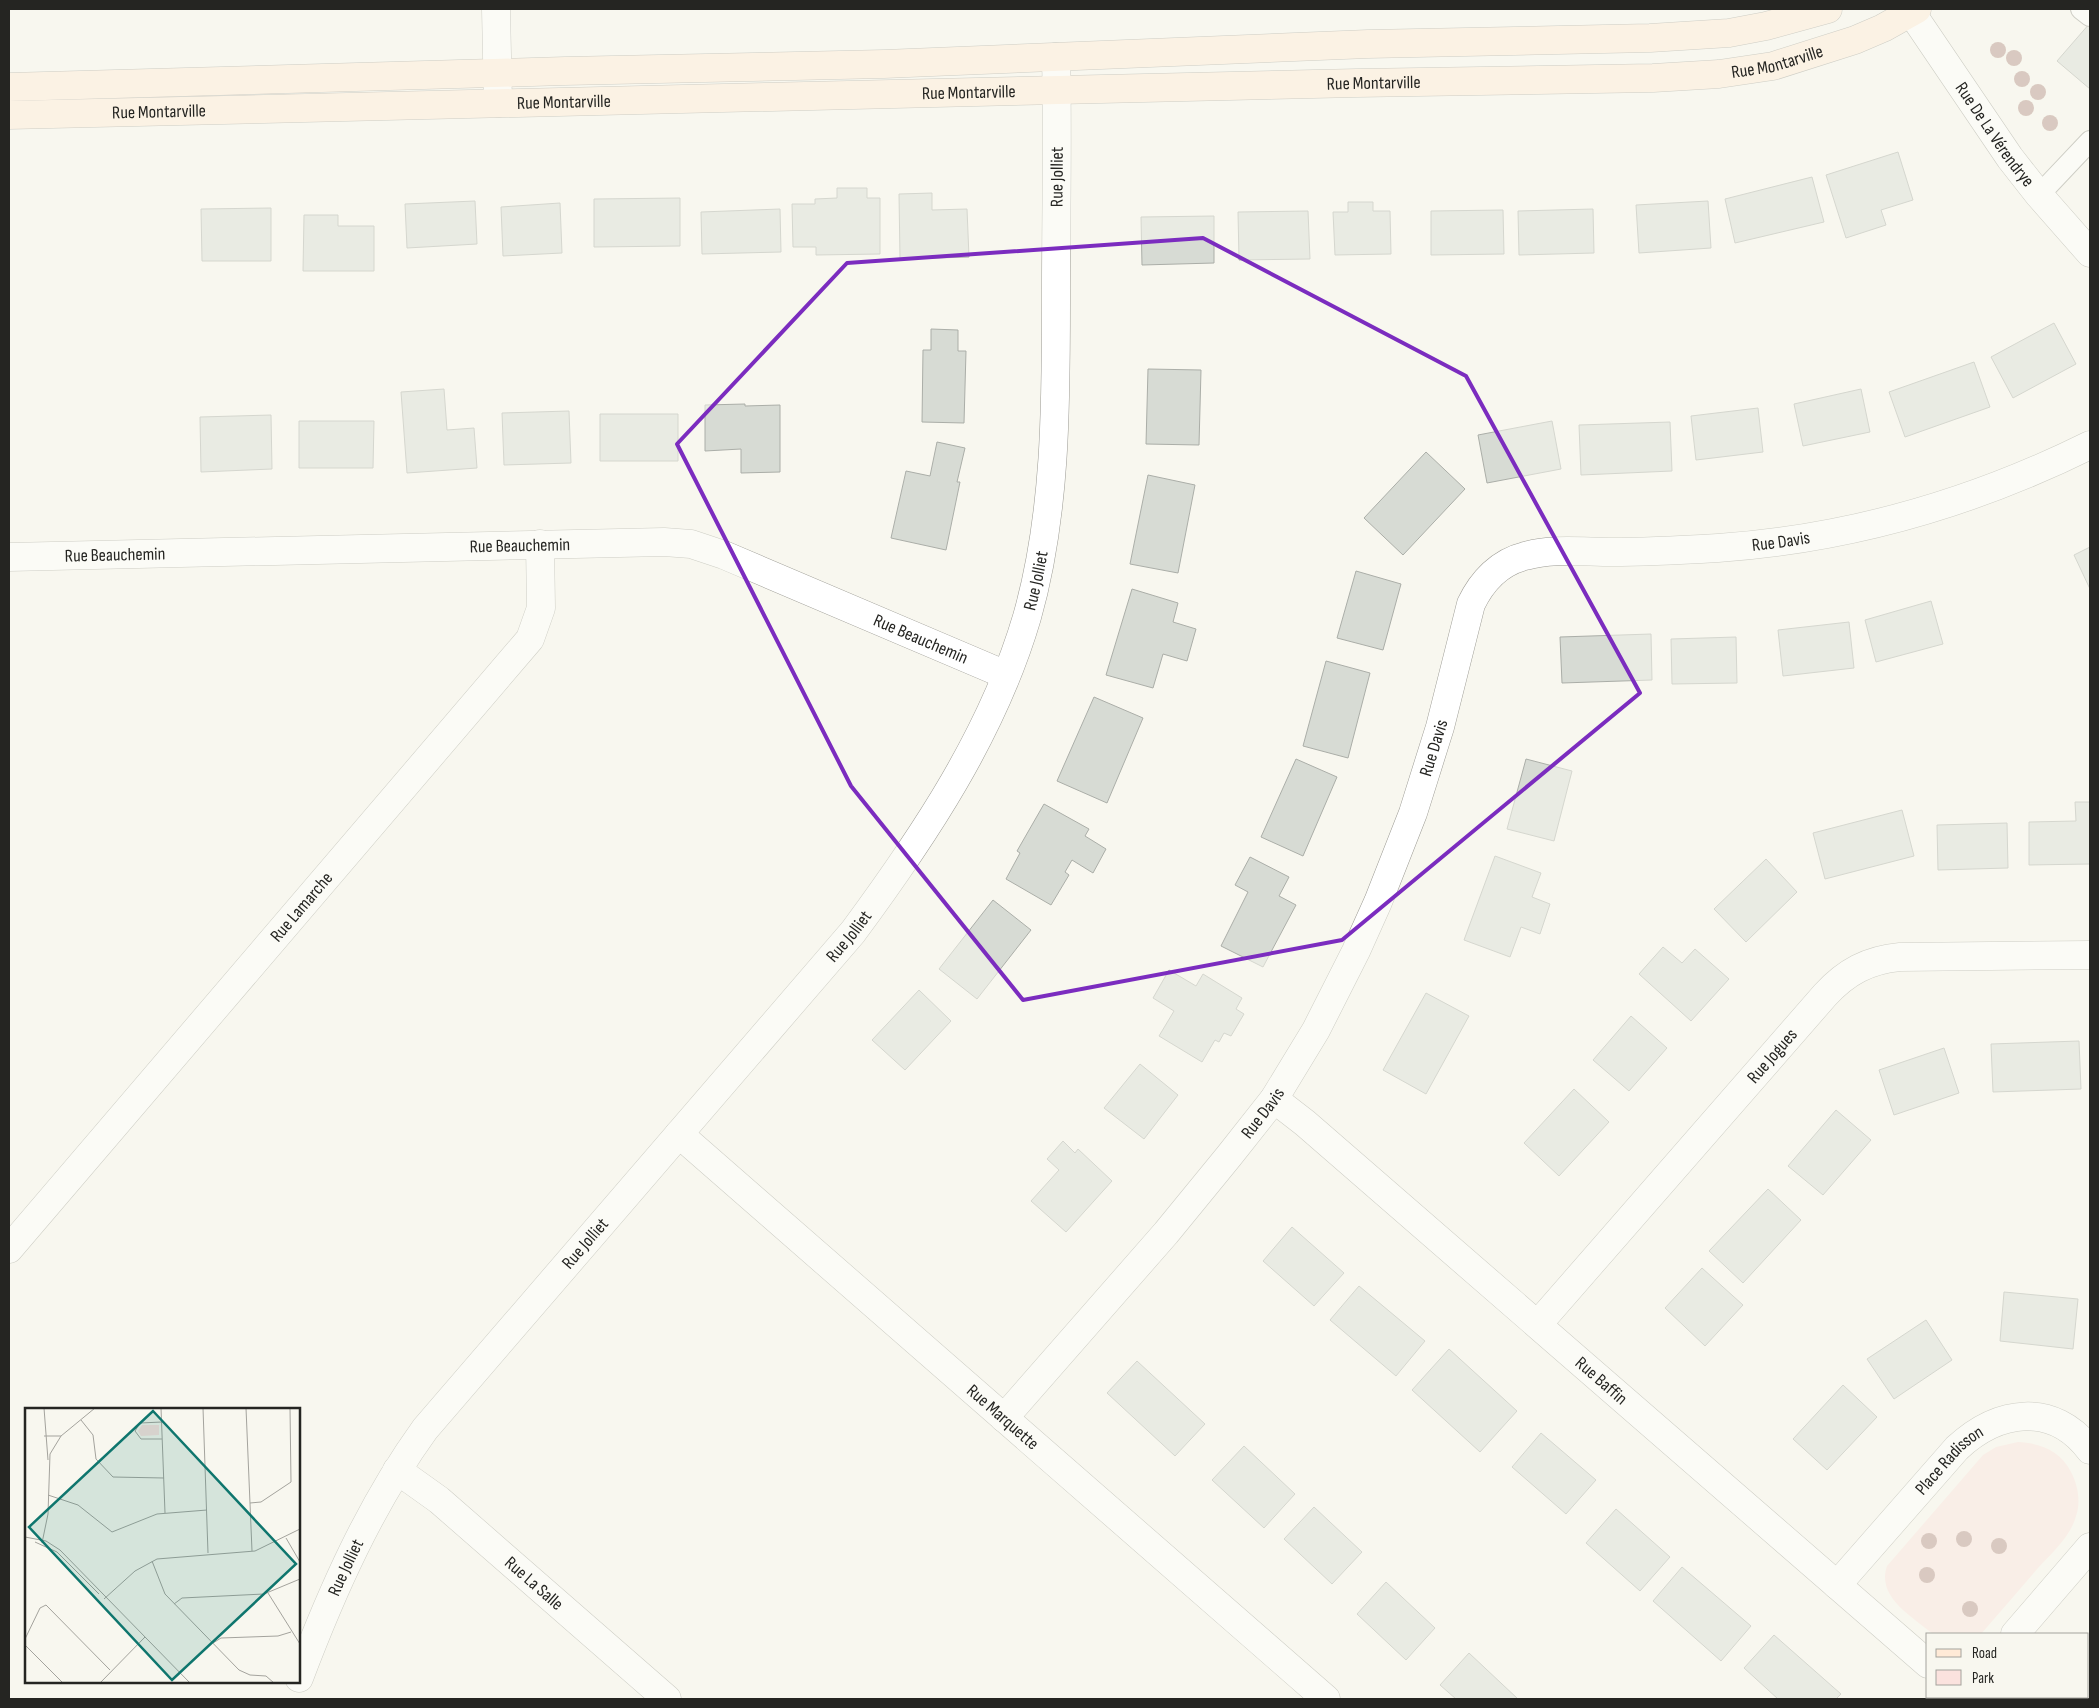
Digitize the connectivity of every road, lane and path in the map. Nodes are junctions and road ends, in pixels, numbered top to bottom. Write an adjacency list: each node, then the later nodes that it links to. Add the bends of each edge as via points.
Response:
1 (496, 9): 7 (street)
2 (1828, 9): 6 (street, Rue Montarville, via 1766,26 1659,38 1368,44)
3 (2081, 9): 5 (lane)
4 (1912, 10): 9 (street, Rue Montarville, via 1883,28 1830,50 1773,66 1719,74); 13 (street, Rue De La Vérendrye, via 1985,123)
5 (2090, 16)
6 (1056, 57): 7 (street, Rue Montarville); 9 (street, Rue Jolliet)
7 (498, 73): 8 (street, Rue Montarville); 10 (street)
8 (9, 87)
9 (1057, 91): 10 (street, Rue Montarville); 18 (street, Rue Jolliet, via 1056,374 1051,472 1034,588)
10 (498, 103): 11 (street, Rue Montarville)
11 (9, 115)
12 (2090, 141): 13 (lane)
13 (2039, 195): 14 (street, Rue De La Vérendrye)
14 (2090, 253)
15 (2090, 445): 20 (street, Rue Davis, via 2049,465 1964,498 1850,530 1731,547 1535,553 1512,560 1492,574 1471,604 1427,770 1378,902 1316,1030)
16 (540, 544): 17 (street, Rue Beauchemin); 18 (street, Rue Beauchemin, via 691,544); 22 (street, Rue Lamarche, via 541,608 535,629 524,646)
17 (9, 557)
18 (1006, 676): 21 (street, Rue Jolliet, via 966,760 885,889 817,976)
19 (2090, 955): 23 (street, Rue Jogues, via 1900,958 1873,962 1849,973 1825,995)
20 (1274, 1099): 23 (street, Rue Baffin); 24 (street, Rue Davis, via 1166,1232)
21 (679, 1134): 24 (street, Rue Marquette); 26 (street, Rue Jolliet, via 460,1387)
22 (9, 1249)
23 (1538, 1324): 28 (street, Rue Baffin)
24 (1004, 1418): 35 (street, Rue Marquette)
25 (2090, 1450): 28 (street, Place Radisson, via 2066,1428 2042,1418 2016,1416 1991,1423 1957,1448)
26 (397, 1470): 31 (street, Rue Jolliet, via 341,1576); 34 (street, Rue La Salle, via 439,1500)
27 (2090, 1547): 29 (street)
28 (1837, 1585): 30 (street, Rue Baffin)
29 (2016, 1633)
30 (1926, 1662)
31 (300, 1676)
32 (297, 1683): 33 (street)
33 (292, 1699)
34 (667, 1699)
35 (1326, 1699)

